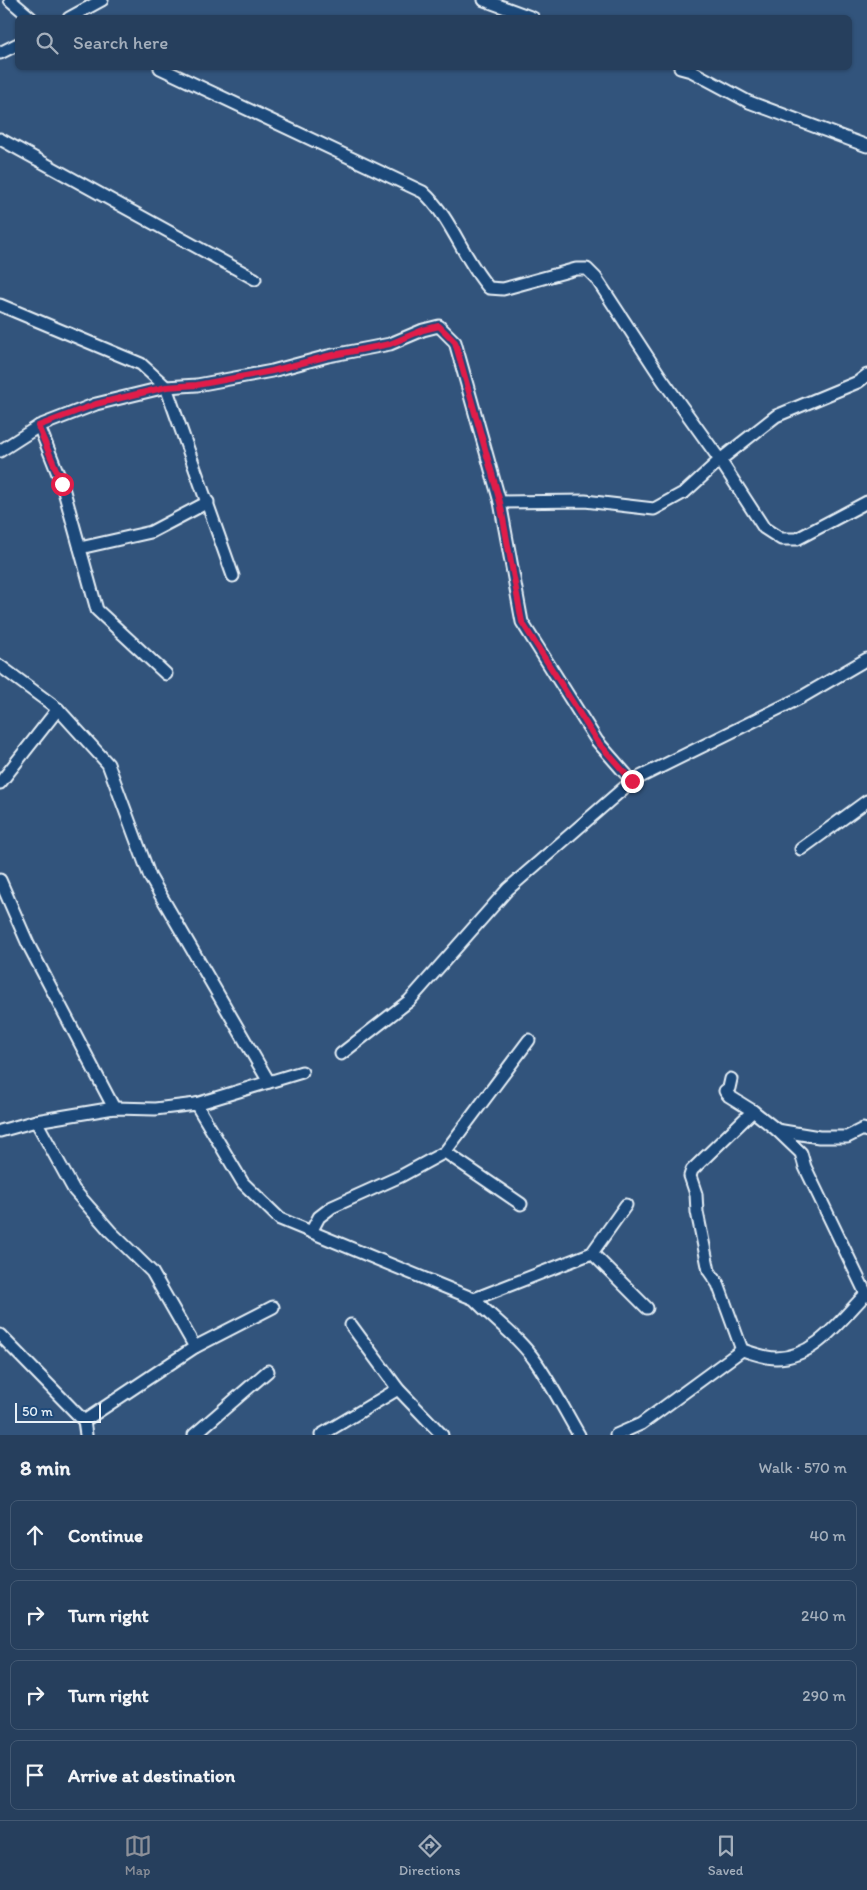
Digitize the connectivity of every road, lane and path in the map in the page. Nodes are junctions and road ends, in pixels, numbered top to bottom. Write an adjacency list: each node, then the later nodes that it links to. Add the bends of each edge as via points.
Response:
1 (102, 0): 5 (street)
2 (484, 0): 6 (street)
3 (13, 1): 4 (street)
4 (29, 15)
5 (73, 15)
6 (525, 15)
7 (15, 46): 8 (street)
8 (0, 53)
9 (164, 70): 19 (street, via 423,192 437,205 475,272 489,288 503,290 576,269 587,269)
10 (687, 70): 12 (street, via 748,102)
11 (0, 139): 13 (street)
12 (867, 146)
13 (254, 279)
14 (0, 305): 16 (street, via 141,364)
15 (867, 375): 19 (street, via 858,382 776,416)
16 (166, 387): 17 (street, via 96,404); 20 (street); 21 (street, via 197,385 272,371 390,344 439,326 455,342)
17 (38, 426): 18 (street); 23 (street, via 62,484)
18 (0, 451)
19 (720, 460): 21 (street, via 685,492 654,509 585,501); 22 (street, via 764,528 781,539 797,539)
20 (208, 502): 23 (street, via 151,532); 24 (street)
21 (500, 502): 29 (street, via 522,622 597,741)
22 (867, 502)
23 (80, 548): 27 (street, via 97,610)
24 (234, 576)
25 (867, 659): 29 (street, via 800,698)
26 (0, 666): 28 (street)
27 (166, 674)
28 (58, 709): 30 (street); 38 (street, via 108,764 150,876)
29 (632, 781): 35 (street, via 508,889 409,1001)
30 (0, 784)
31 (867, 801): 32 (street)
32 (801, 849)
33 (0, 880): 40 (street, via 28,944)
34 (529, 1040): 46 (street)
35 (341, 1054)
36 (302, 1072): 38 (street)
37 (731, 1080): 41 (street, via 725,1091)
38 (269, 1082): 39 (street)
39 (196, 1104): 40 (street, via 155,1110); 49 (street, via 243,1183 280,1218)
40 (114, 1108): 42 (street)
41 (753, 1111): 43 (street); 58 (street, via 692,1170 690,1176 709,1271 718,1284)
42 (36, 1121): 45 (street); 57 (street, via 74,1190 152,1272)
43 (777, 1130): 44 (street, via 819,1137 847,1137 863,1129); 51 (street, via 801,1152)
44 (867, 1131)
45 (0, 1132)
46 (445, 1152): 47 (street); 49 (street, via 332,1207 319,1217)
47 (521, 1204)
48 (626, 1205): 50 (street)
49 (311, 1232): 52 (street)
50 (592, 1253): 52 (street); 54 (street)
51 (866, 1295): 58 (street, via 805,1352 774,1358)
52 (474, 1299): 66 (street, via 536,1361)
53 (274, 1307): 57 (street)
54 (647, 1308)
55 (351, 1325): 60 (street)
56 (0, 1335): 61 (street)
57 (195, 1347): 61 (street)
58 (742, 1350): 67 (street, via 641,1424)
59 (268, 1371): 63 (street)
60 (398, 1389): 64 (street); 65 (street)
61 (84, 1421): 62 (street)
62 (86, 1435)
63 (194, 1435)
64 (320, 1435)
65 (442, 1435)
66 (579, 1435)
67 (616, 1435)

